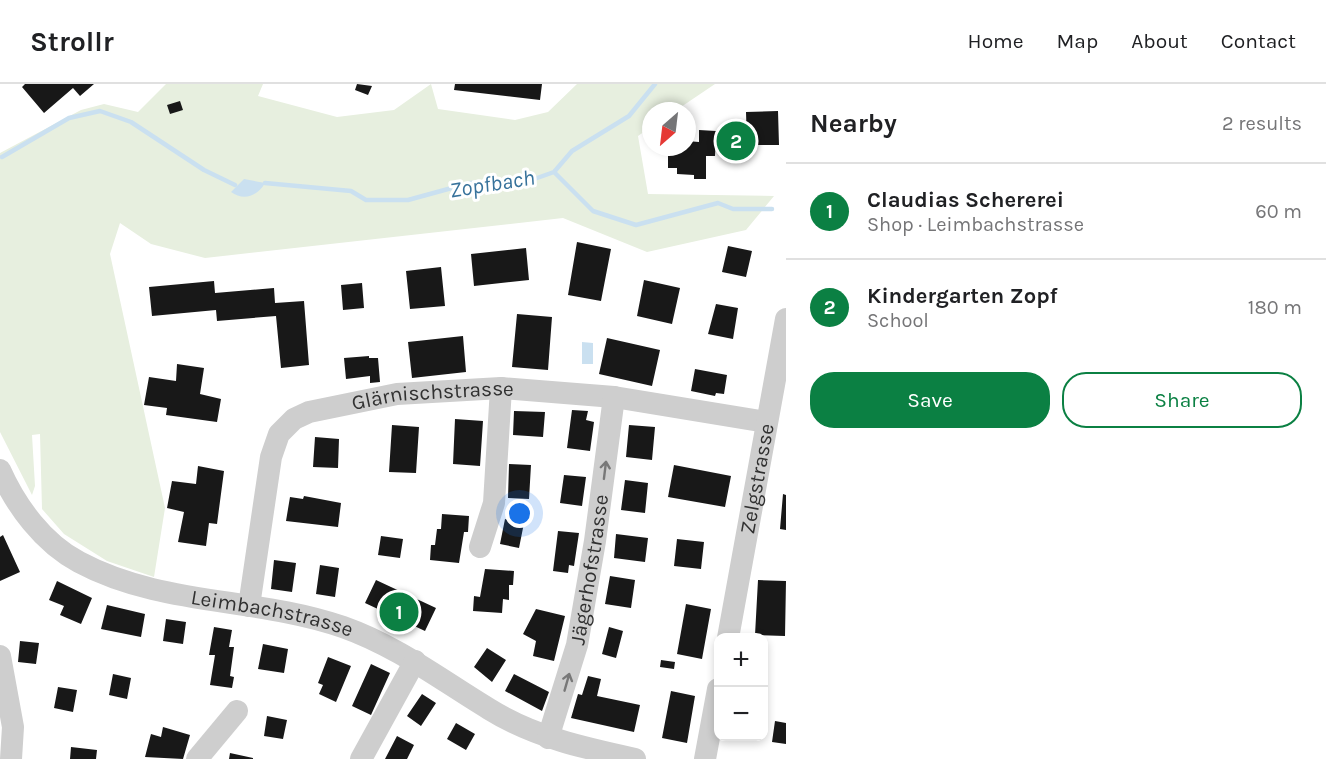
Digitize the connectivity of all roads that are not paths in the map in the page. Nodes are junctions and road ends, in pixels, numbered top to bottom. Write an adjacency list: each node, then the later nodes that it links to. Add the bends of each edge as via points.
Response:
1 (786, 319): 4 (street, Zelgstrasse)
2 (501, 388): 3 (street, Glärnischstrasse); 6 (street, via 494,503); 7 (street, Glärnischstrasse, via 397,394 309,412 294,419 279,434 271,457)
3 (614, 397): 4 (street, Glärnischstrasse); 13 (street, Jägerhofstrasse, one-way to 3, via 577,645)
4 (766, 422): 8 (street, Zelgstrasse)
5 (0, 470): 7 (street, Leimbachstrasse, via 24,512 64,554 76,561 116,579 167,594)
6 (480, 547)
7 (249, 606): 10 (street, Leimbachstrasse, via 343,627)
8 (729, 633)
9 (0, 656): 15 (street, via 13,727)
10 (415, 661): 13 (street, Leimbachstrasse, via 490,710); 17 (street)
11 (237, 711): 16 (street)
12 (714, 720): 14 (street)
13 (548, 738): 18 (street, Leimbachstrasse)
14 (709, 758)
15 (11, 759)
16 (196, 759)
17 (361, 759)
18 (635, 759)

